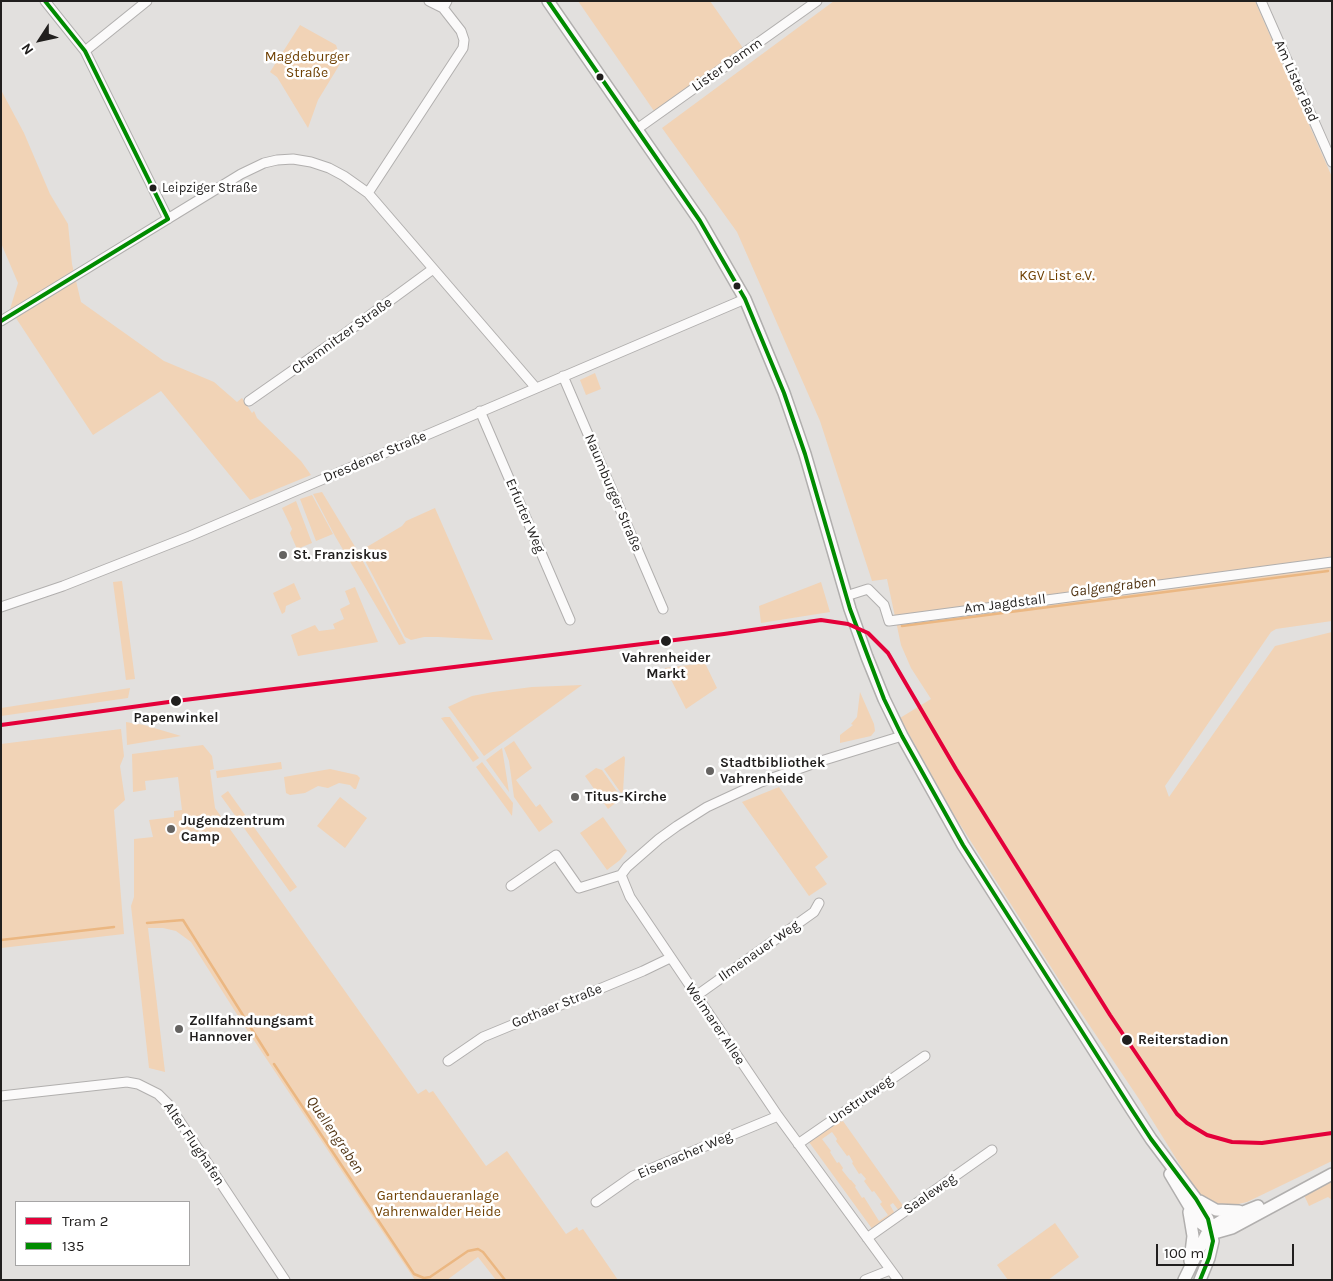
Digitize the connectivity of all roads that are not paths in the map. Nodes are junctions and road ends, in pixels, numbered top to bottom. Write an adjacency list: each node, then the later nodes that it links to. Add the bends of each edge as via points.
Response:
1 (45, 1): 8 (street)
2 (148, 1): 8 (street)
3 (429, 1): 7 (street)
4 (548, 1): 9 (street)
5 (817, 1): 9 (street, Lister Damm)
6 (1261, 1): 10 (street, Am Lister Bad)
7 (445, 5): 11 (street, via 461,31 463,48)
8 (85, 51): 12 (street)
9 (637, 129): 14 (street, via 700,221)
10 (1332, 162)
11 (368, 192): 12 (street, via 322,165 293,159 276,160 241,174); 13 (street)
12 (168, 218): 15 (street)
13 (433, 269): 17 (street); 18 (street, Chemnitzer Straße)
14 (745, 299): 16 (street, Dresdener Straße); 21 (street, via 805,454)
15 (1, 321)
16 (563, 376): 17 (street, Dresdener Straße); 23 (street, Naumburger Straße)
17 (536, 388): 19 (street, Dresdener Straße)
18 (249, 401)
19 (480, 412): 22 (street, Dresdener Straße, via 196,534); 24 (street, Erfurter Weg)
20 (1332, 562): 21 (street, Am Jagdstall, via 889,620 884,605 868,589)
21 (846, 596): 25 (street, via 870,665)
22 (1, 608)
23 (663, 609)
24 (570, 620)
25 (902, 736): 26 (street, via 761,782 715,803 659,839); 35 (street, via 963,845)
26 (621, 875): 27 (street, via 579,888 556,855); 29 (street, Weimarer Allee, via 630,898)
27 (511, 886)
28 (819, 903): 30 (street, Ilmenauer Weg, via 814,912)
29 (670, 958): 30 (street, Weimarer Allee); 32 (street, Gothaer Straße, via 483,1036)
30 (696, 996): 34 (street, Weimarer Allee)
31 (925, 1056): 36 (street, Unstrutweg)
32 (448, 1061)
33 (1, 1096): 50 (street, Alter Flughafen, via 127,1082 158,1094 182,1123)
34 (778, 1116): 36 (street, Weimarer Allee); 42 (street, Eisenacher Weg, via 633,1176)
35 (1151, 1139): 40 (street); 41 (street)
36 (798, 1144): 46 (street, Weimarer Allee)
37 (992, 1150): 46 (street, Saaleweg)
38 (1332, 1174): 39 (street)
39 (1292, 1195): 43 (street); 44 (street)
40 (1184, 1199): 45 (street, via 1198,1221); 49 (street, via 1193,1236)
41 (1196, 1199): 43 (street, via 1216,1210); 45 (street, via 1208,1219)
42 (596, 1202)
43 (1248, 1211): 45 (street, via 1222,1220)
44 (1232, 1228): 45 (street, via 1218,1232); 47 (street)
45 (1210, 1230): 47 (street); 49 (street)
46 (868, 1238): 48 (street, Weimarer Allee)
47 (1209, 1258): 53 (street)
48 (890, 1270): 51 (street); 52 (street, Weimarer Allee)
49 (1186, 1276)
50 (285, 1280)
51 (865, 1280)
52 (898, 1280)
53 (1200, 1280)

